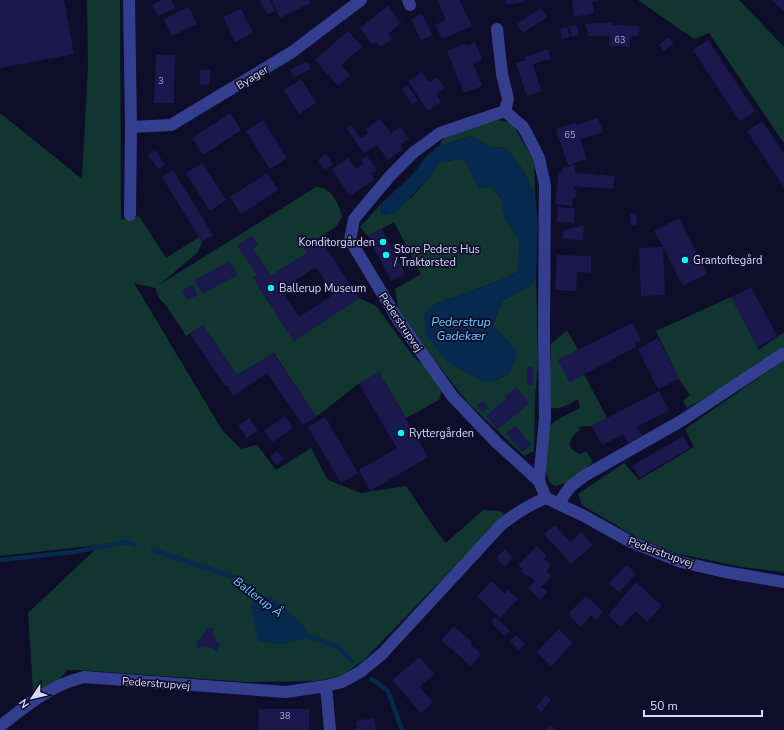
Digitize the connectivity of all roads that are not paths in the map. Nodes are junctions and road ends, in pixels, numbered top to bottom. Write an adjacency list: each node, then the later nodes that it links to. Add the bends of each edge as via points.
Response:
1 (129, 0): 5 (street)
2 (361, 0): 5 (street, Byager, via 292,52 171,125)
3 (497, 29): 4 (street, via 502,74 508,99)
4 (505, 110): 8 (street, Pederstrupvej, via 527,134 539,158 545,185 545,418); 8 (street, Pederstrupvej, via 440,133 414,152 354,219 350,240 397,318 453,397 497,443)
5 (132, 127): 6 (street)
6 (130, 215)
7 (784, 353): 10 (street, via 681,421 584,476 570,487)
8 (539, 481): 9 (street, Pederstrupvej)
9 (546, 498): 10 (street, Pederstrupvej); 12 (street, Pederstrupvej, via 530,504 502,525 376,659 342,682)
10 (558, 504): 11 (street, Pederstrupvej, via 631,542 682,562)
11 (784, 582)
12 (326, 686): 13 (street, Pederstrupvej, via 286,692 84,678 51,690); 14 (street)
13 (0, 726)
14 (330, 730)

